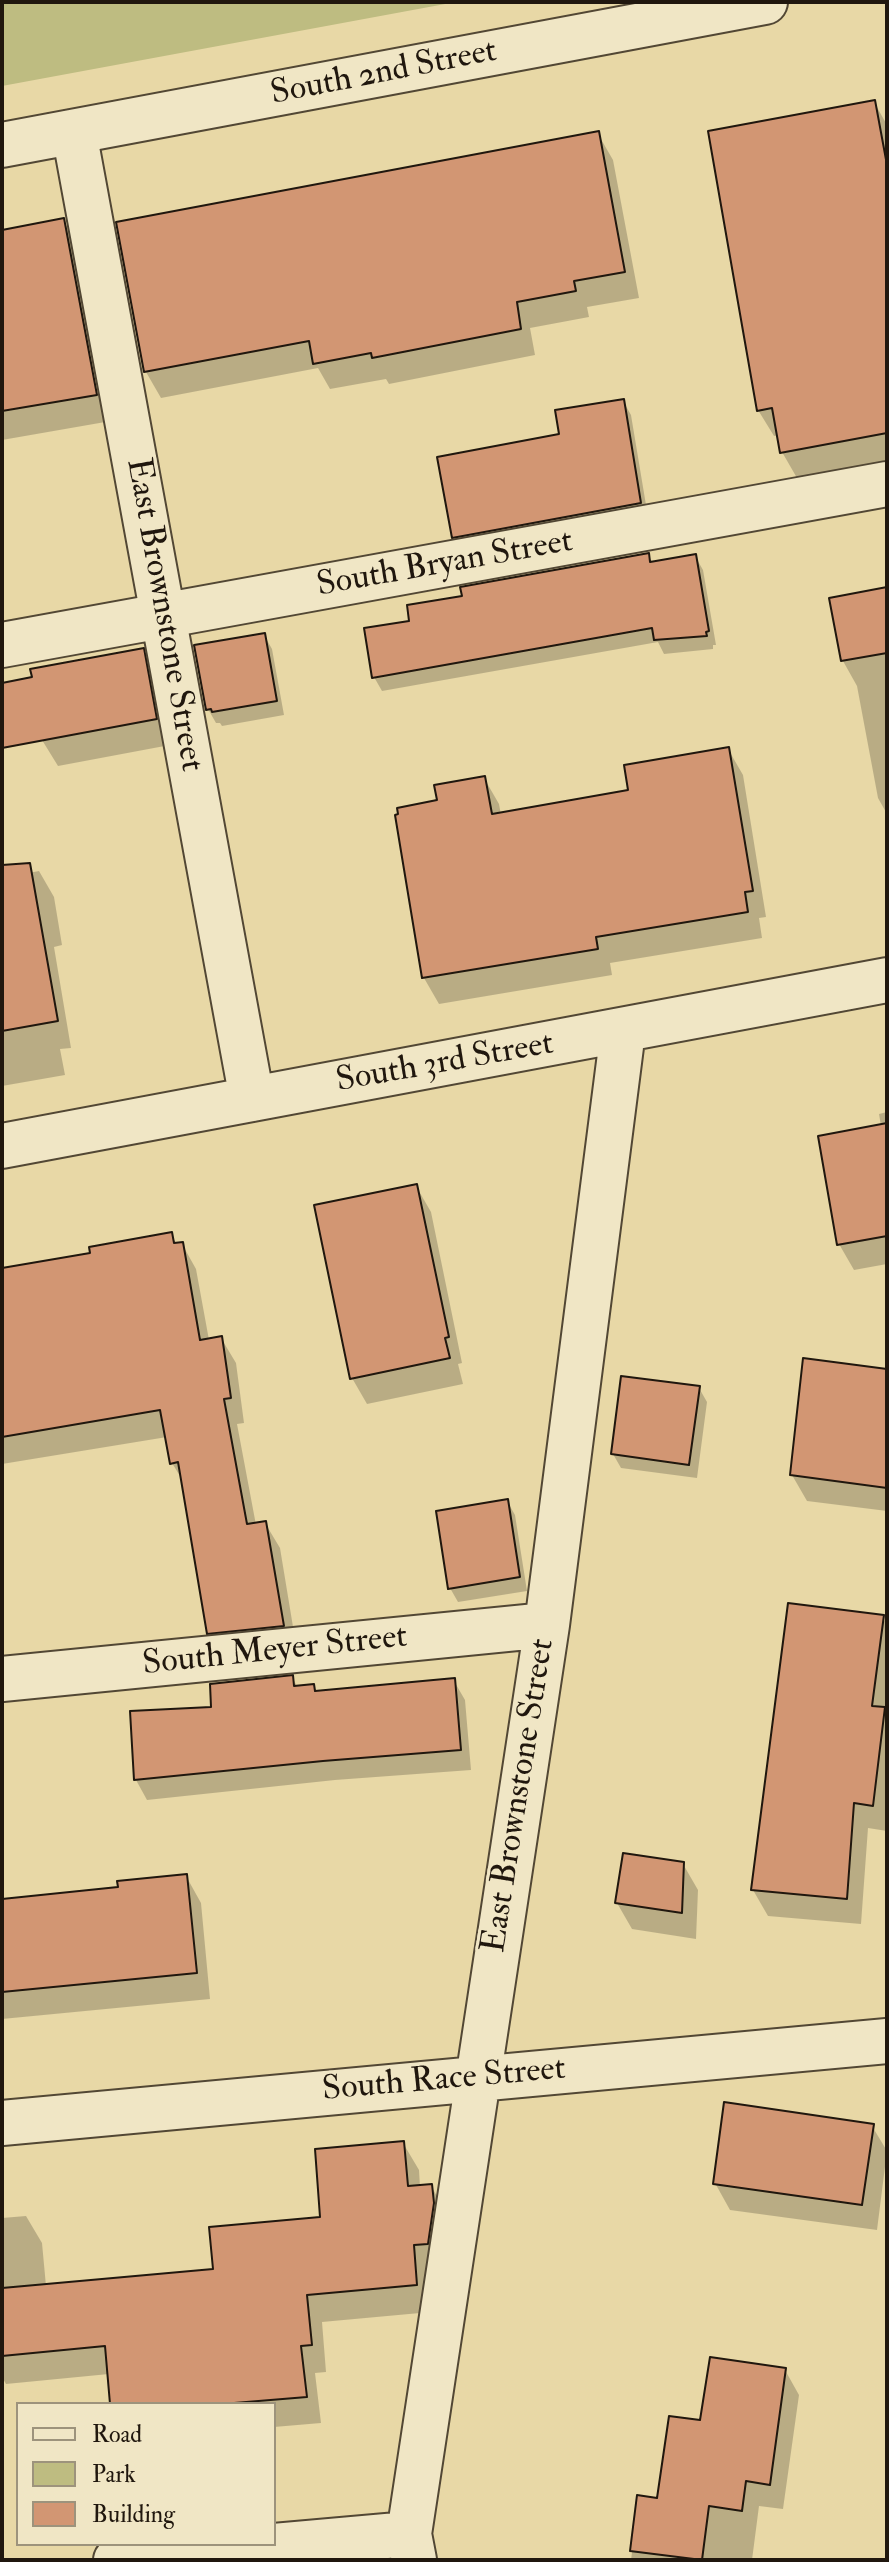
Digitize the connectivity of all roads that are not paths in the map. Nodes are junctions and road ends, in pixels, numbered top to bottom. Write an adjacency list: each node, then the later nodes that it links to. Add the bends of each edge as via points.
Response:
1 (765, 2): 2 (street, South 2nd Street)
2 (680, 10): 3 (street, South 2nd Street)
3 (74, 132): 4 (street, South 2nd Street); 6 (street, East Brownstone Street)
4 (2, 145)
5 (887, 484): 6 (street, South Bryan Street)
6 (163, 617): 7 (street, South Bryan Street); 10 (street, East Brownstone Street)
7 (2, 645)
8 (887, 980): 9 (street, South 3rd Street)
9 (623, 1031): 10 (street, South 3rd Street); 12 (street, East Brownstone Street)
10 (252, 1099): 11 (street, South 3rd Street)
11 (2, 1146)
12 (547, 1625): 13 (street, South Meyer Street); 15 (street, East Brownstone Street)
13 (2, 1679)
14 (887, 2041): 15 (street, South Race Street)
15 (476, 2078): 16 (street, South Race Street); 17 (street, East Brownstone Street)
16 (2, 2123)
17 (412, 2547): 18 (street)
18 (116, 2560)

